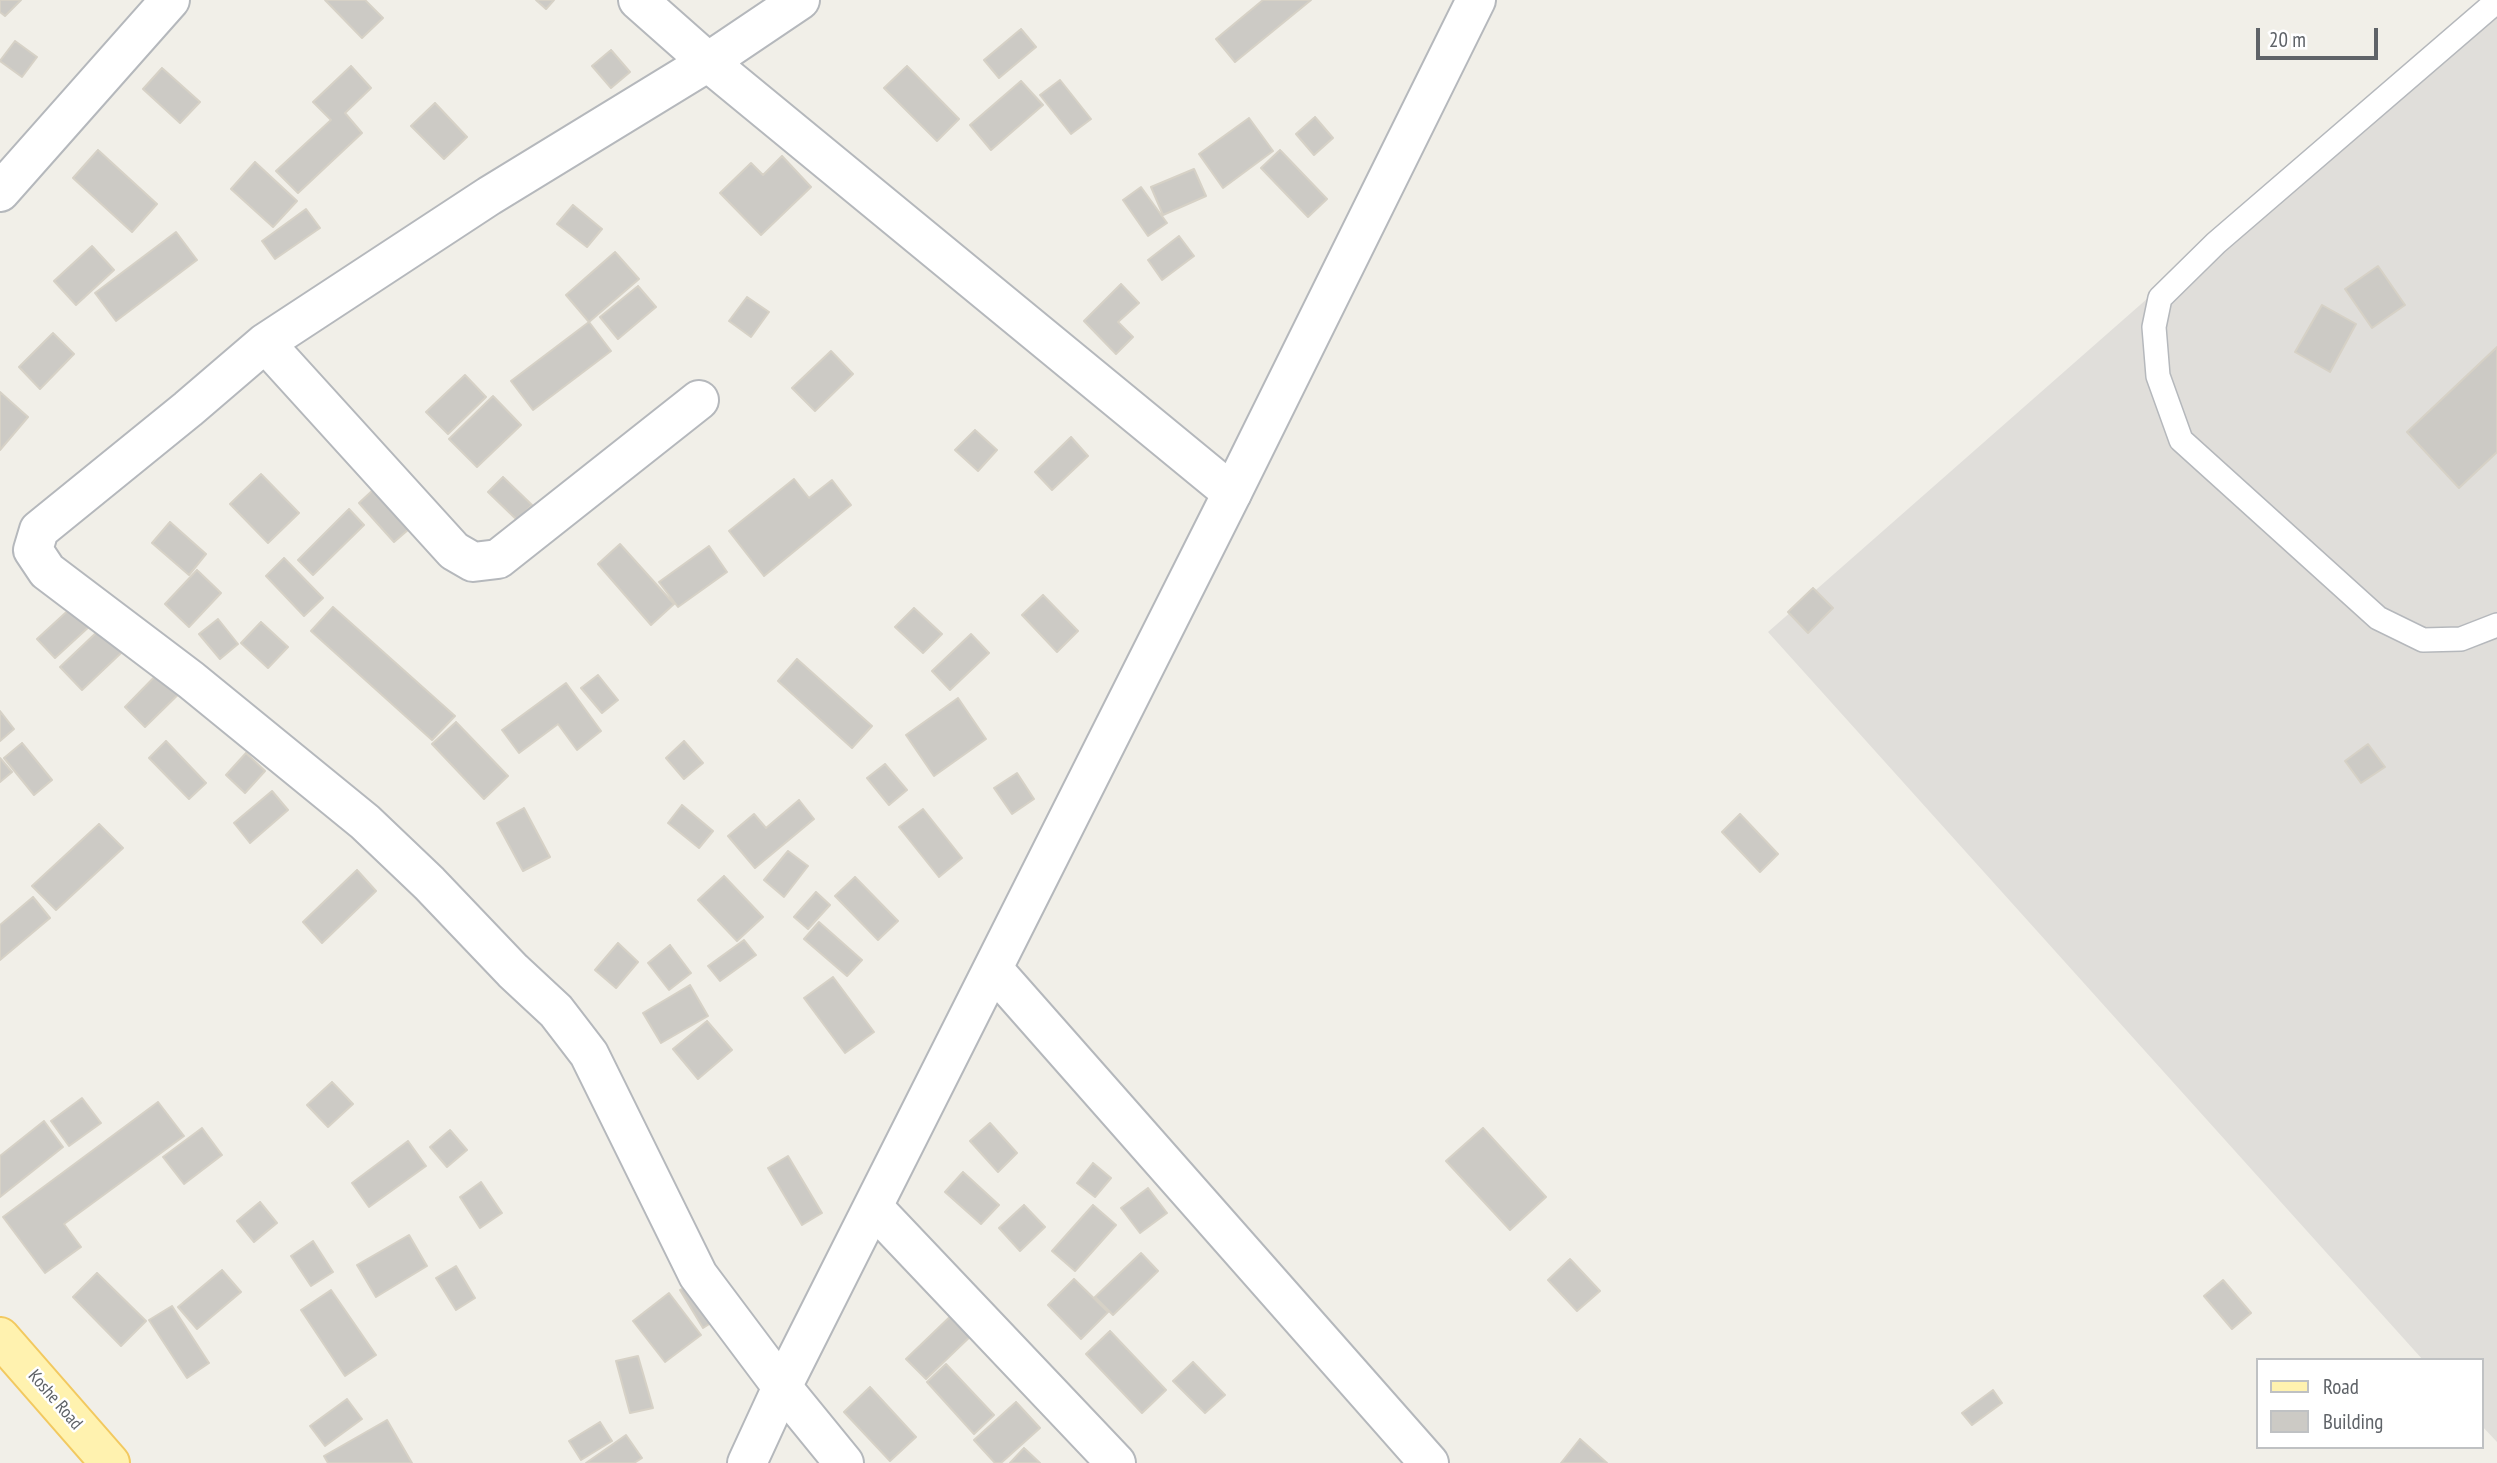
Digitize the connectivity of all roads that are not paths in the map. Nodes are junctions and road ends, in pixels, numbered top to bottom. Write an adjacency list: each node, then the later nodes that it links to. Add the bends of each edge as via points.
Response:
1 (170, 0): 7 (street)
2 (638, 0): 6 (street)
3 (800, 0): 6 (street)
4 (1476, 0): 10 (street)
5 (2494, 10): 11 (lane, via 2216,243 2160,298 2154,327 2158,376 2181,440 2378,618 2423,640 2461,639)
6 (708, 62): 8 (street, via 489,196); 10 (street)
7 (0, 192)
8 (265, 343): 9 (street, via 454,551 473,562 498,559); 15 (street, via 38,530 33,550 47,571 191,680 365,822 556,1011 589,1054 698,1275)
9 (699, 400)
10 (1232, 493): 12 (street)
11 (2497, 625)
12 (993, 969): 13 (street); 20 (street)
13 (874, 1208): 15 (street); 19 (street)
14 (0, 1337): 16 (main road, Koshe Road)
15 (782, 1387): 17 (street); 18 (street)
16 (110, 1463)
17 (747, 1463)
18 (844, 1463)
19 (1116, 1463)
20 (1429, 1463)

